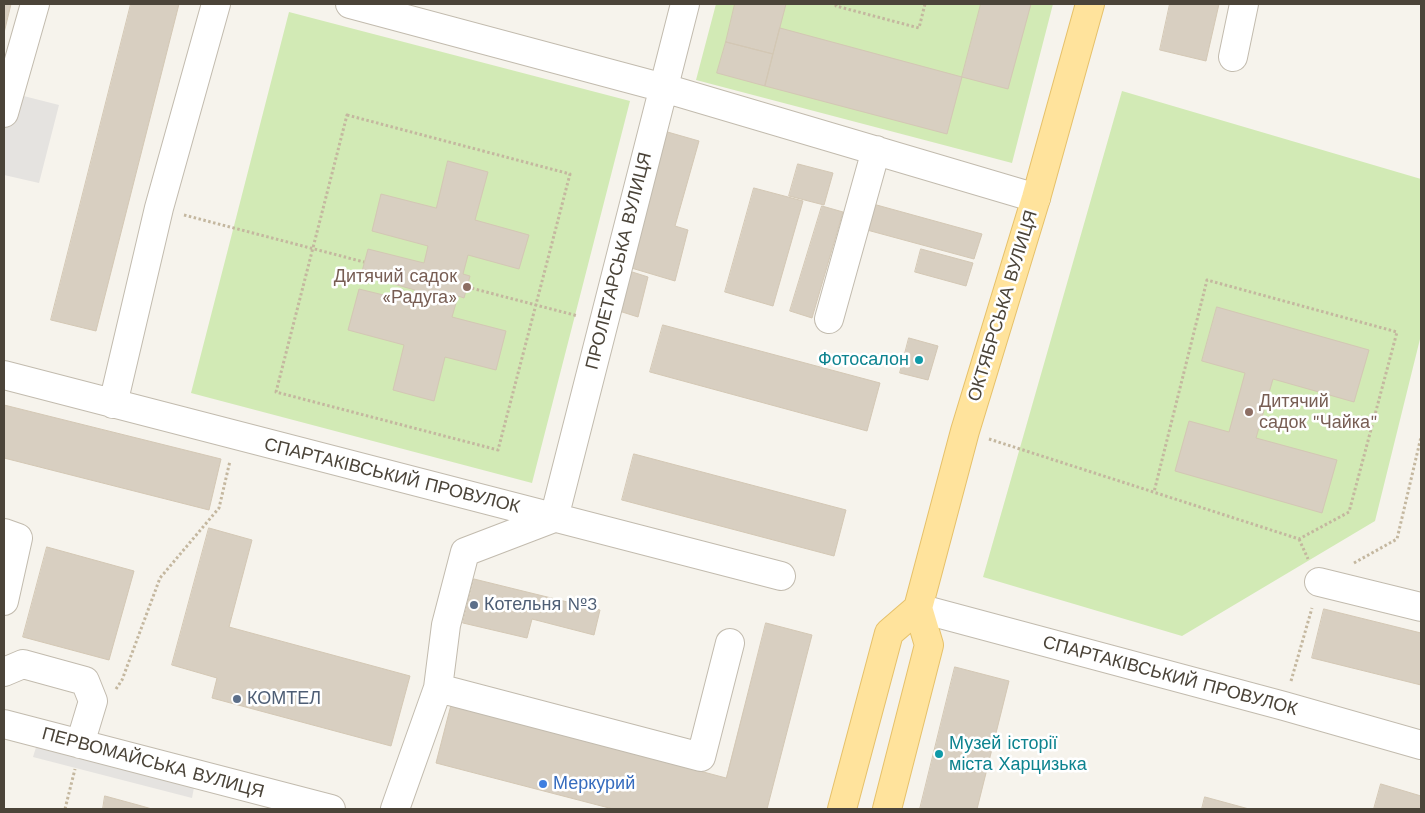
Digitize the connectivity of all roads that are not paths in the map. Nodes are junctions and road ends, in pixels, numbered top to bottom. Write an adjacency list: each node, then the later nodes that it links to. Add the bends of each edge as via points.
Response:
1 (35, 4): 9 (street)
2 (216, 4): 14 (street, via 159,208)
3 (350, 4): 8 (street)
4 (685, 4): 8 (street, ПРОЛЕТАРСЬКА ВУЛИЦЯ)
5 (1090, 4): 11 (main road, ОКТЯБРСЬКА ВУЛИЦЯ)
6 (1244, 4): 7 (street)
7 (1233, 57)
8 (664, 88): 10 (street); 15 (street, ПРОЛЕТАРСЬКА ВУЛИЦЯ)
9 (4, 113)
10 (876, 150): 11 (street); 12 (street)
11 (1036, 198): 20 (main road, ОКТЯБРСЬКА ВУЛИЦЯ, via 964,431)
12 (829, 319)
13 (4, 376): 14 (street, СПАРТАКІВСЬКИЙ ПРОВУЛОК)
14 (113, 404): 15 (street, СПАРТАКІВСЬКИЙ ПРОВУЛОК)
15 (554, 518): 17 (street, СПАРТАКІВСЬКИЙ ПРОВУЛОК); 24 (street, via 465,552 446,625)
16 (4, 533): 19 (street, via 18,538)
17 (781, 576)
18 (1319, 582): 21 (street)
19 (4, 602)
20 (918, 608): 27 (street, СПАРТАКІВСЬКИЙ ПРОВУЛОК); 30 (main road, via 888,633); 31 (main road, via 929,645)
21 (1421, 608)
22 (730, 643): 24 (street, via 701,757)
23 (4, 672): 26 (street, via 23,664 85,681 93,701)
24 (438, 688): 29 (street)
25 (4, 724): 26 (street, ПЕРВОМАЙСЬКА ВУЛИЦЯ)
26 (80, 744): 28 (street, ПЕРВОМАЙСЬКА ВУЛИЦЯ)
27 (1421, 745)
28 (330, 809)
29 (395, 809)
30 (842, 809)
31 (887, 809)

